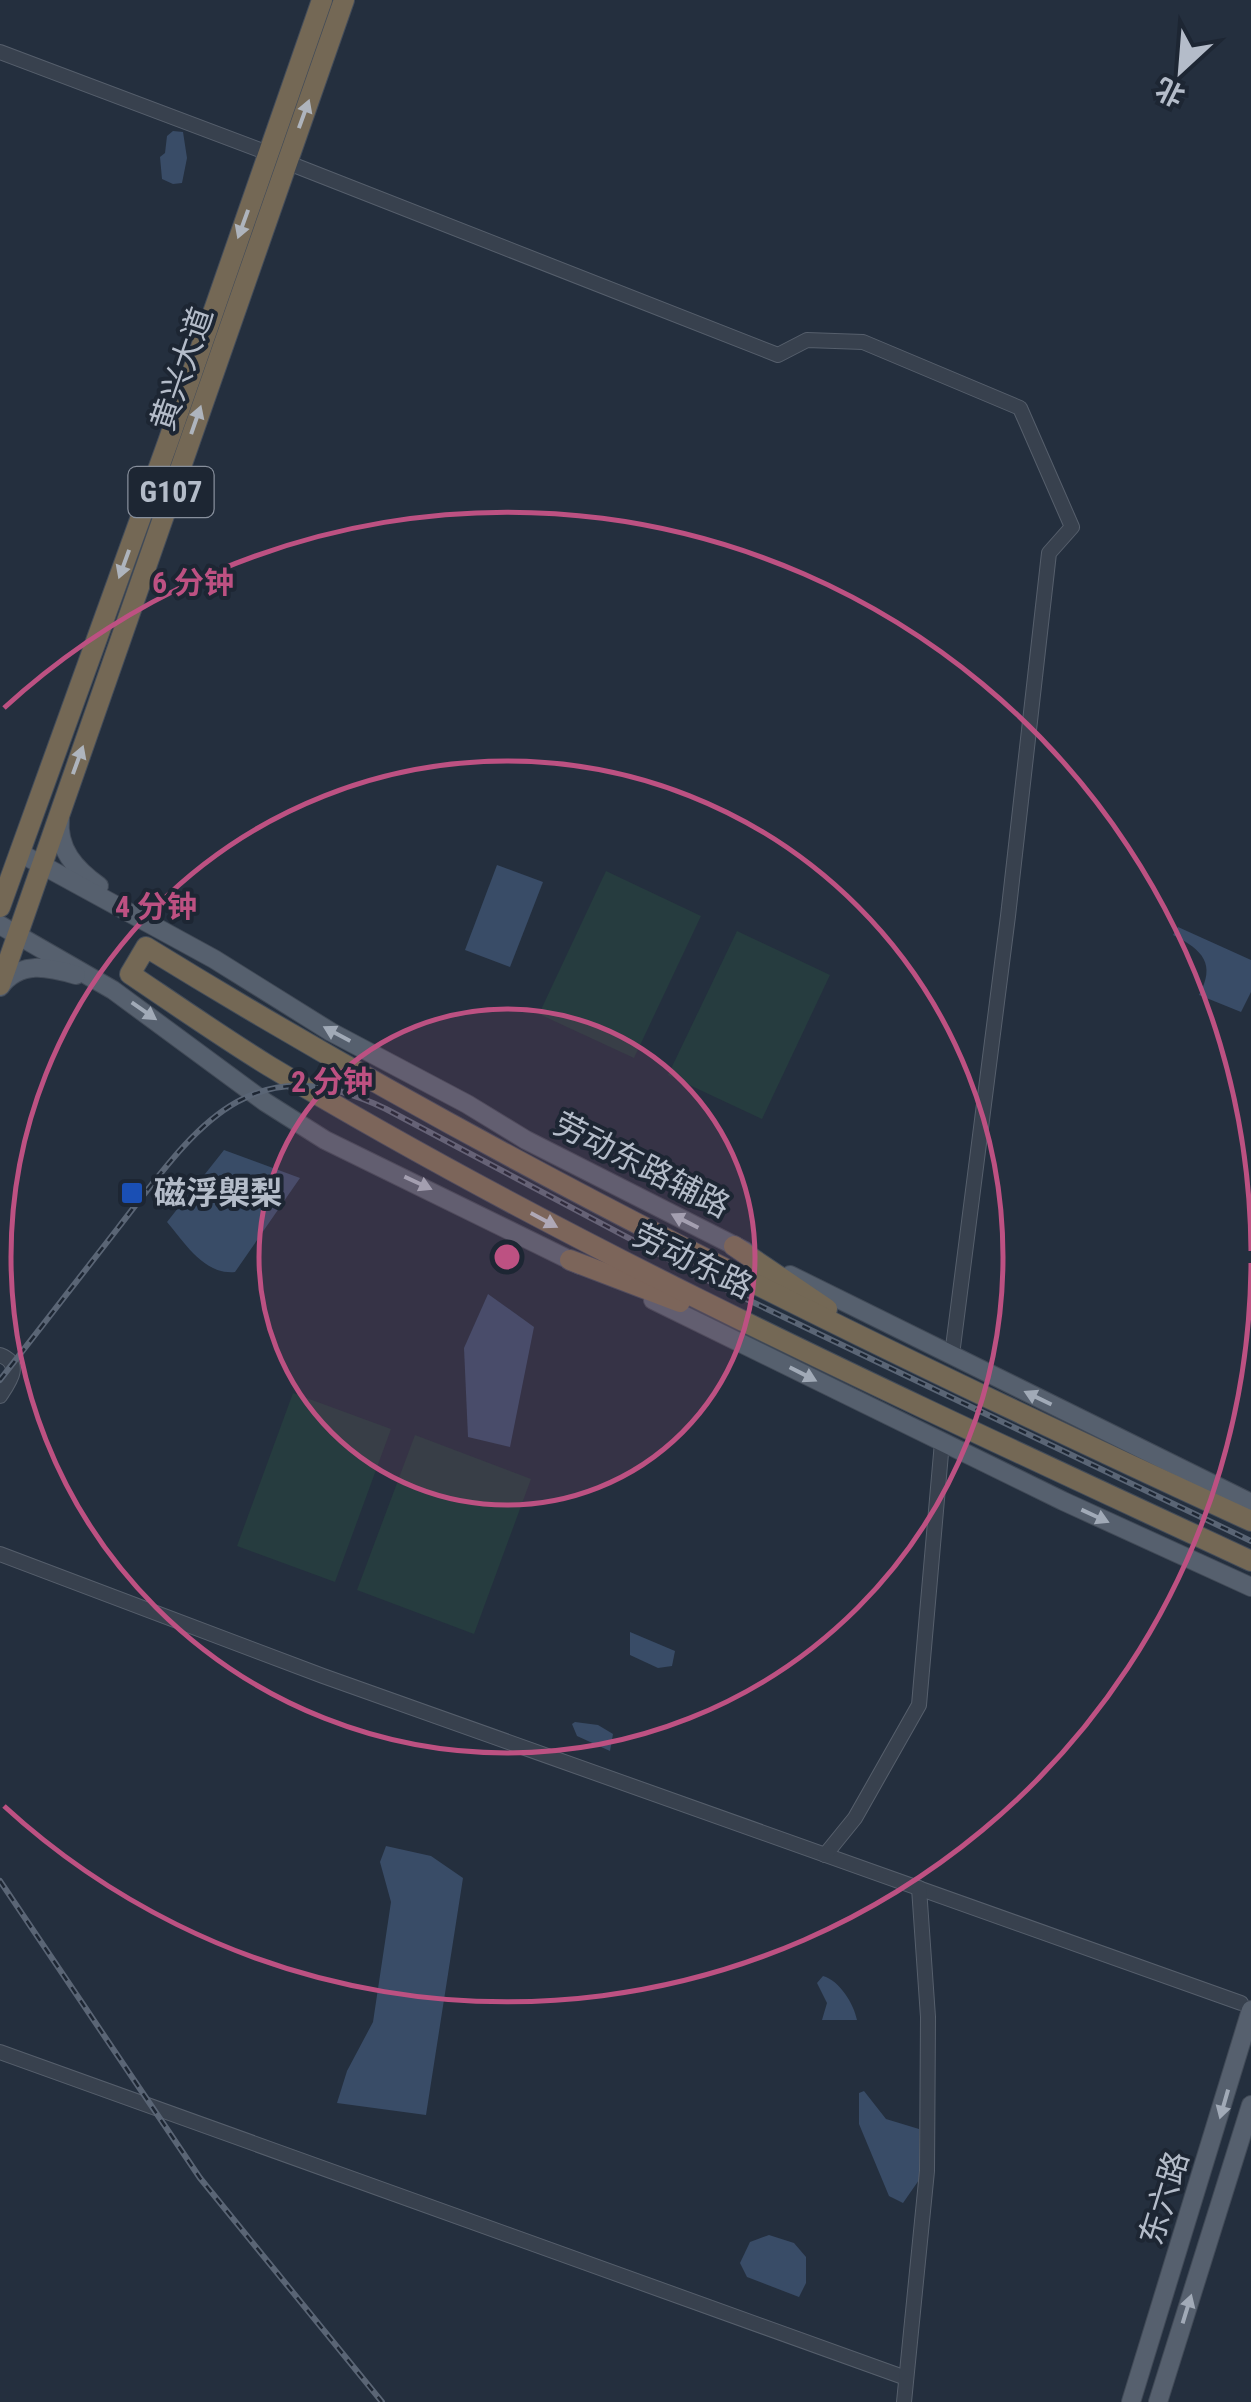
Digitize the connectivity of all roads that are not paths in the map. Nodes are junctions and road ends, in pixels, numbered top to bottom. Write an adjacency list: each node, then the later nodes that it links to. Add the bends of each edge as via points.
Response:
1 (322, 0): 4 (highway, 黄兴大道 / G107)
2 (344, 0): 4 (highway, 黄兴大道 / G107, one-way to 2)
3 (0, 52): 4 (street)
4 (277, 158): 5 (highway, 黄兴大道 / G107, one-way to 4); 6 (highway, 黄兴大道 / G107, one-way to 6); 16 (street, via 778,355 807,340 863,342 1020,408 1072,528 1049,553)
5 (60, 810): 7 (highway, 黄兴大道 / G107); 10 (main road, via 60,840 74,864)
6 (20, 853): 7 (main road, 劳动东路辅路); 8 (highway, 黄兴大道 / G107)
7 (41, 864): 9 (highway, 黄兴大道 / G107); 10 (main road, 劳动东路辅路)
8 (0, 907)
9 (9, 930): 11 (highway, 黄兴大道 / G107); 12 (main road)
10 (183, 941): 13 (main road, 劳动东路辅路, one-way to 10, via 526,1140)
11 (0, 986): 12 (main road, via 14,972 38,966)
12 (113, 990): 14 (main road, one-way to 14, via 325,1140)
13 (734, 1246): 16 (main road, 劳动东路辅路); 18 (highway, via 828,1310)
14 (570, 1260): 17 (highway); 20 (main road, one-way to 20)
15 (0, 1355): 19 (street, via 14,1368)
16 (952, 1355): 21 (main road, 劳动东路辅路, one-way to 16)
17 (864, 1378): 18 (highway, 劳动东路, one-way to 17, via 588,1199 146,947 130,974 268,1065 489,1190); 24 (highway, 劳动东路)
18 (972, 1392): 22 (highway, 劳动东路)
19 (0, 1396)
20 (942, 1442): 25 (main road, one-way to 25); 26 (street, via 919,1705)
21 (1251, 1503)
22 (1251, 1521)
23 (0, 1554): 26 (street)
24 (1251, 1561)
25 (1251, 1586)
26 (826, 1855): 27 (street)
27 (919, 1888): 28 (street); 31 (street, via 928,2017 926,2171)
28 (1246, 2007): 33 (main road, 东六路, one-way to 33)
29 (0, 2052): 31 (street)
30 (1251, 2105): 34 (main road, 东六路, one-way to 30)
31 (906, 2378): 32 (street)
32 (904, 2402)
33 (1132, 2402)
34 (1158, 2402)

